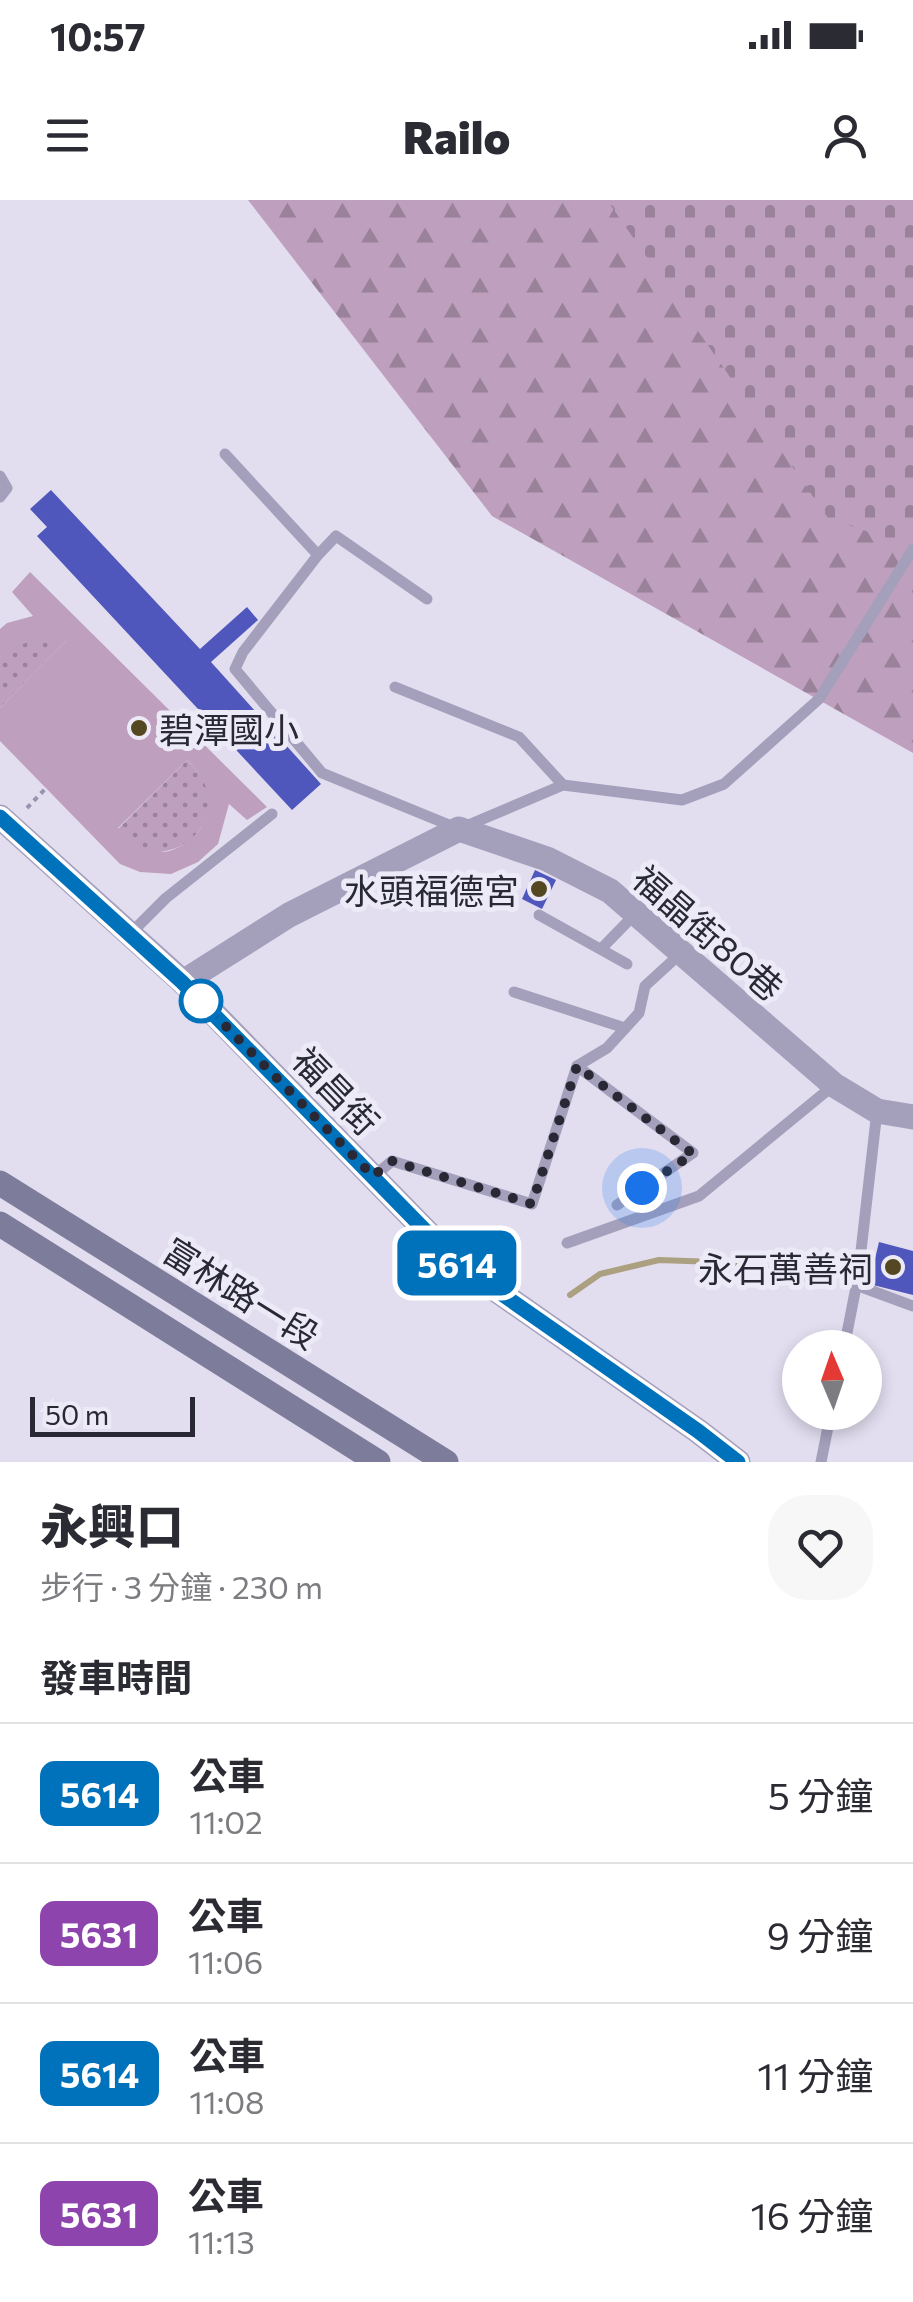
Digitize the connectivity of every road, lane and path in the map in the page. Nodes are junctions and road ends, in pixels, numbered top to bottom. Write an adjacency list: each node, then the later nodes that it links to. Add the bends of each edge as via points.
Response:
1 (225, 454): 5 (lane)
2 (0, 476): 3 (lane, via 6,488)
3 (0, 497)
4 (913, 549): 8 (lane, via 819,699 724,784 682,800)
5 (318, 555): 6 (lane, via 336,536); 13 (lane, via 242,652 236,669 322,774)
6 (427, 599)
7 (394, 687): 8 (lane, via 519,738)
8 (563, 785): 13 (lane)
9 (46, 788): 10 (path)
10 (27, 808)
11 (272, 814): 16 (lane)
12 (0, 817): 16 (street, 福昌街)
13 (459, 829): 14 (street, 福晶街80巷, via 547,858 610,890); 20 (street, via 289,914)
14 (636, 913): 17 (lane); 18 (street, 福晶街80巷)
15 (539, 915): 17 (lane)
16 (130, 934): 20 (street, 福昌街)
17 (602, 948): 19 (lane)
18 (681, 953): 22 (lane, via 645,986 638,1013); 24 (street, 福晶街80巷)
19 (628, 964)
20 (182, 982): 27 (street, 福昌街)
21 (514, 992): 22 (lane)
22 (625, 1028): 23 (lane)
23 (577, 1066): 27 (lane, via 532,1204 392,1161); 29 (lane, via 693,1154)
24 (834, 1086): 25 (street, 福晶街80巷); 31 (lane, via 699,1196)
25 (877, 1111): 26 (street, 福晶街80巷); 32 (lane)
26 (913, 1117)
27 (373, 1176): 38 (street, 福昌街, via 456,1262)
28 (0, 1183): 37 (main road, 富林路一段)
29 (617, 1204)
30 (0, 1224): 36 (main road, 富林路一段)
31 (567, 1244)
32 (856, 1286): 33 (lane); 34 (lane)
33 (913, 1306)
34 (847, 1330)
35 (827, 1430): 39 (lane)
36 (378, 1462)
37 (446, 1462)
38 (738, 1462)
39 (821, 1462)

